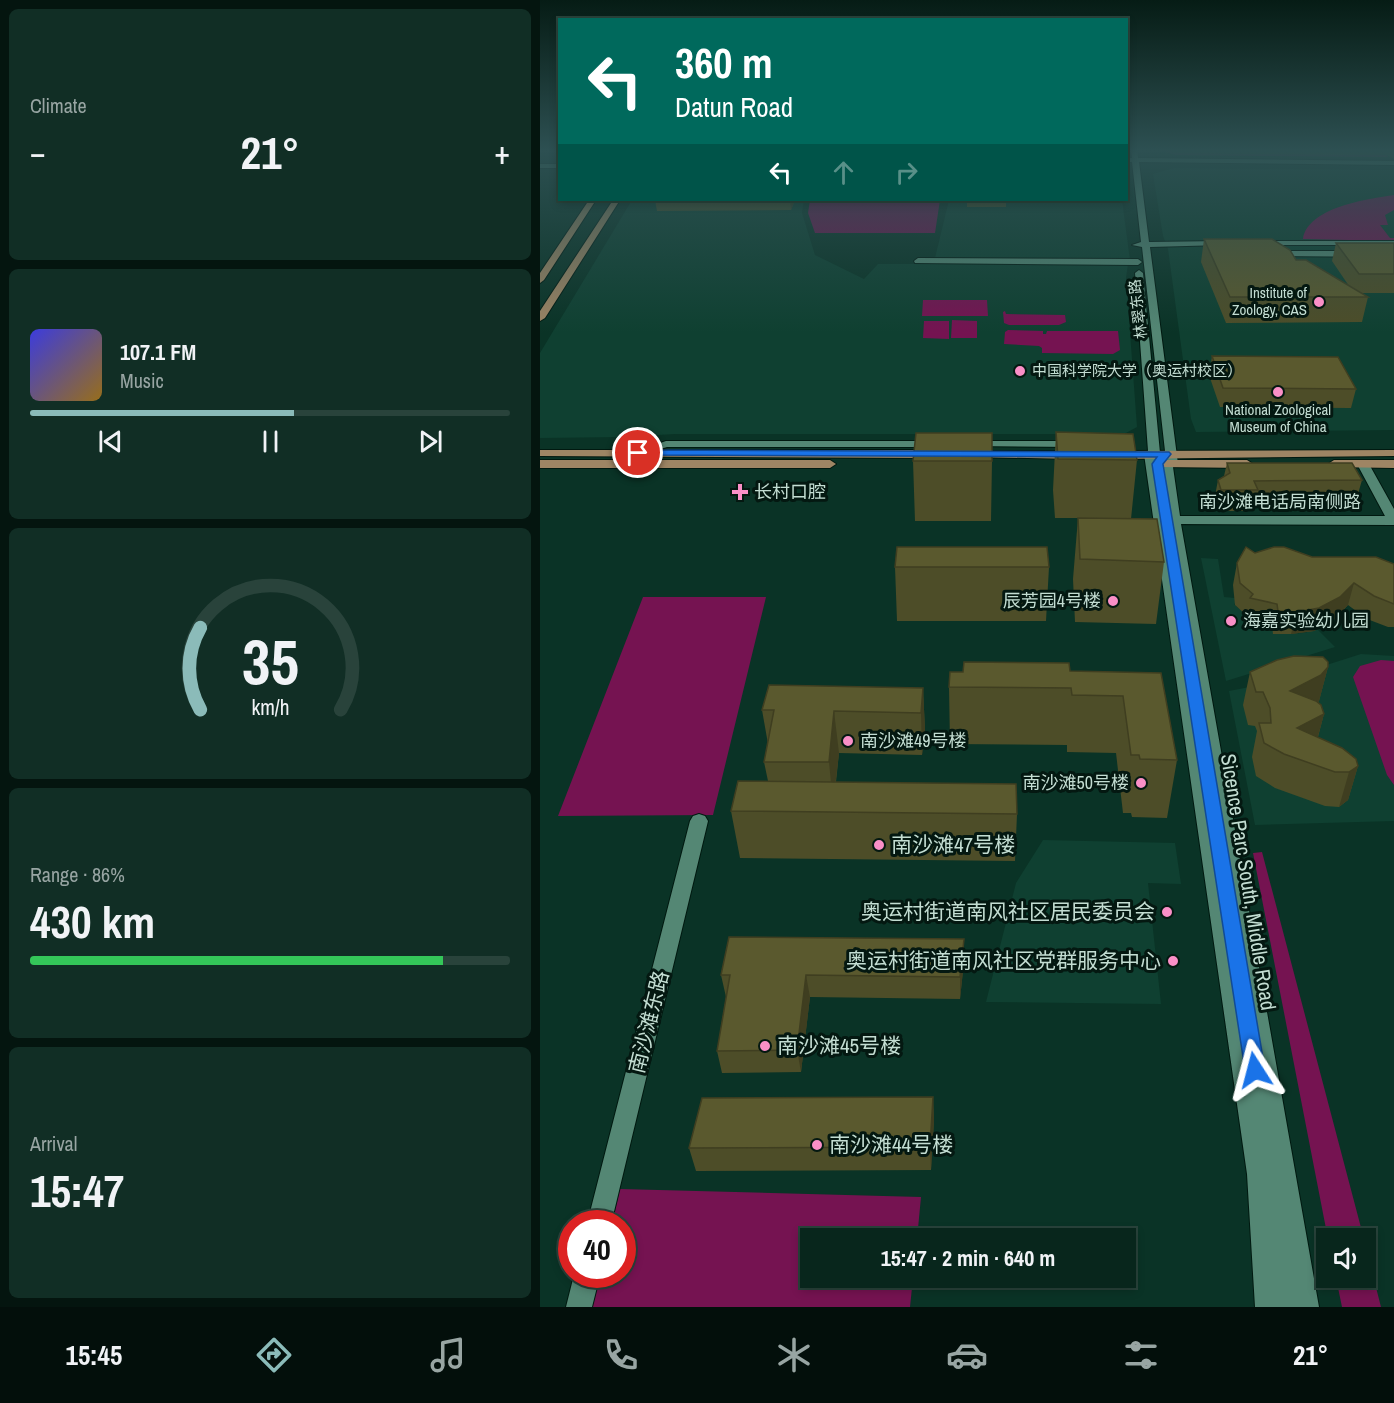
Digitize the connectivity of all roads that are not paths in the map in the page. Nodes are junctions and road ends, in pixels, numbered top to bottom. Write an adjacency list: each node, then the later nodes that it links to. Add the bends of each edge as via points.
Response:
1 (585, 211): 13 (main road)
2 (609, 211): 14 (main road)
3 (1136, 211): 8 (street, 林翠东路)
4 (1206, 243): 5 (street); 8 (street); 8 (street, via 1197,248 1209,254)
5 (1228, 243)
6 (1250, 243): 7 (street)
7 (1394, 243)
8 (1141, 247): 12 (street, 林翠东路); 20 (street, 林翠东路)
9 (1267, 254): 10 (street)
10 (1394, 254)
11 (918, 261): 12 (street)
12 (1138, 262): 20 (street, 林翠东路)
13 (540, 280)
14 (540, 318)
15 (965, 444): 18 (street)
16 (1110, 444): 20 (street, via 1121,444)
17 (540, 453): 18 (main road)
18 (1093, 454): 20 (main road)
19 (1392, 455): 20 (main road); 24 (main road)
20 (1158, 459): 23 (main road); 24 (main road); 25 (street, Sicence Parc South, Middle Road); 31 (street, via 1259,1174)
21 (540, 464): 22 (main road)
22 (936, 464)
23 (1112, 464)
24 (1363, 464): 26 (street)
25 (1170, 520): 26 (street, 南沙滩电话局南侧路); 32 (street, Sicence Parc South, Middle Road); 33 (street)
26 (1394, 520)
27 (699, 821): 28 (street, 南沙滩东路)
28 (602, 1210)
29 (584, 1288): 30 (street)
30 (579, 1307)
31 (1268, 1307)
32 (1293, 1307)
33 (1306, 1307)

